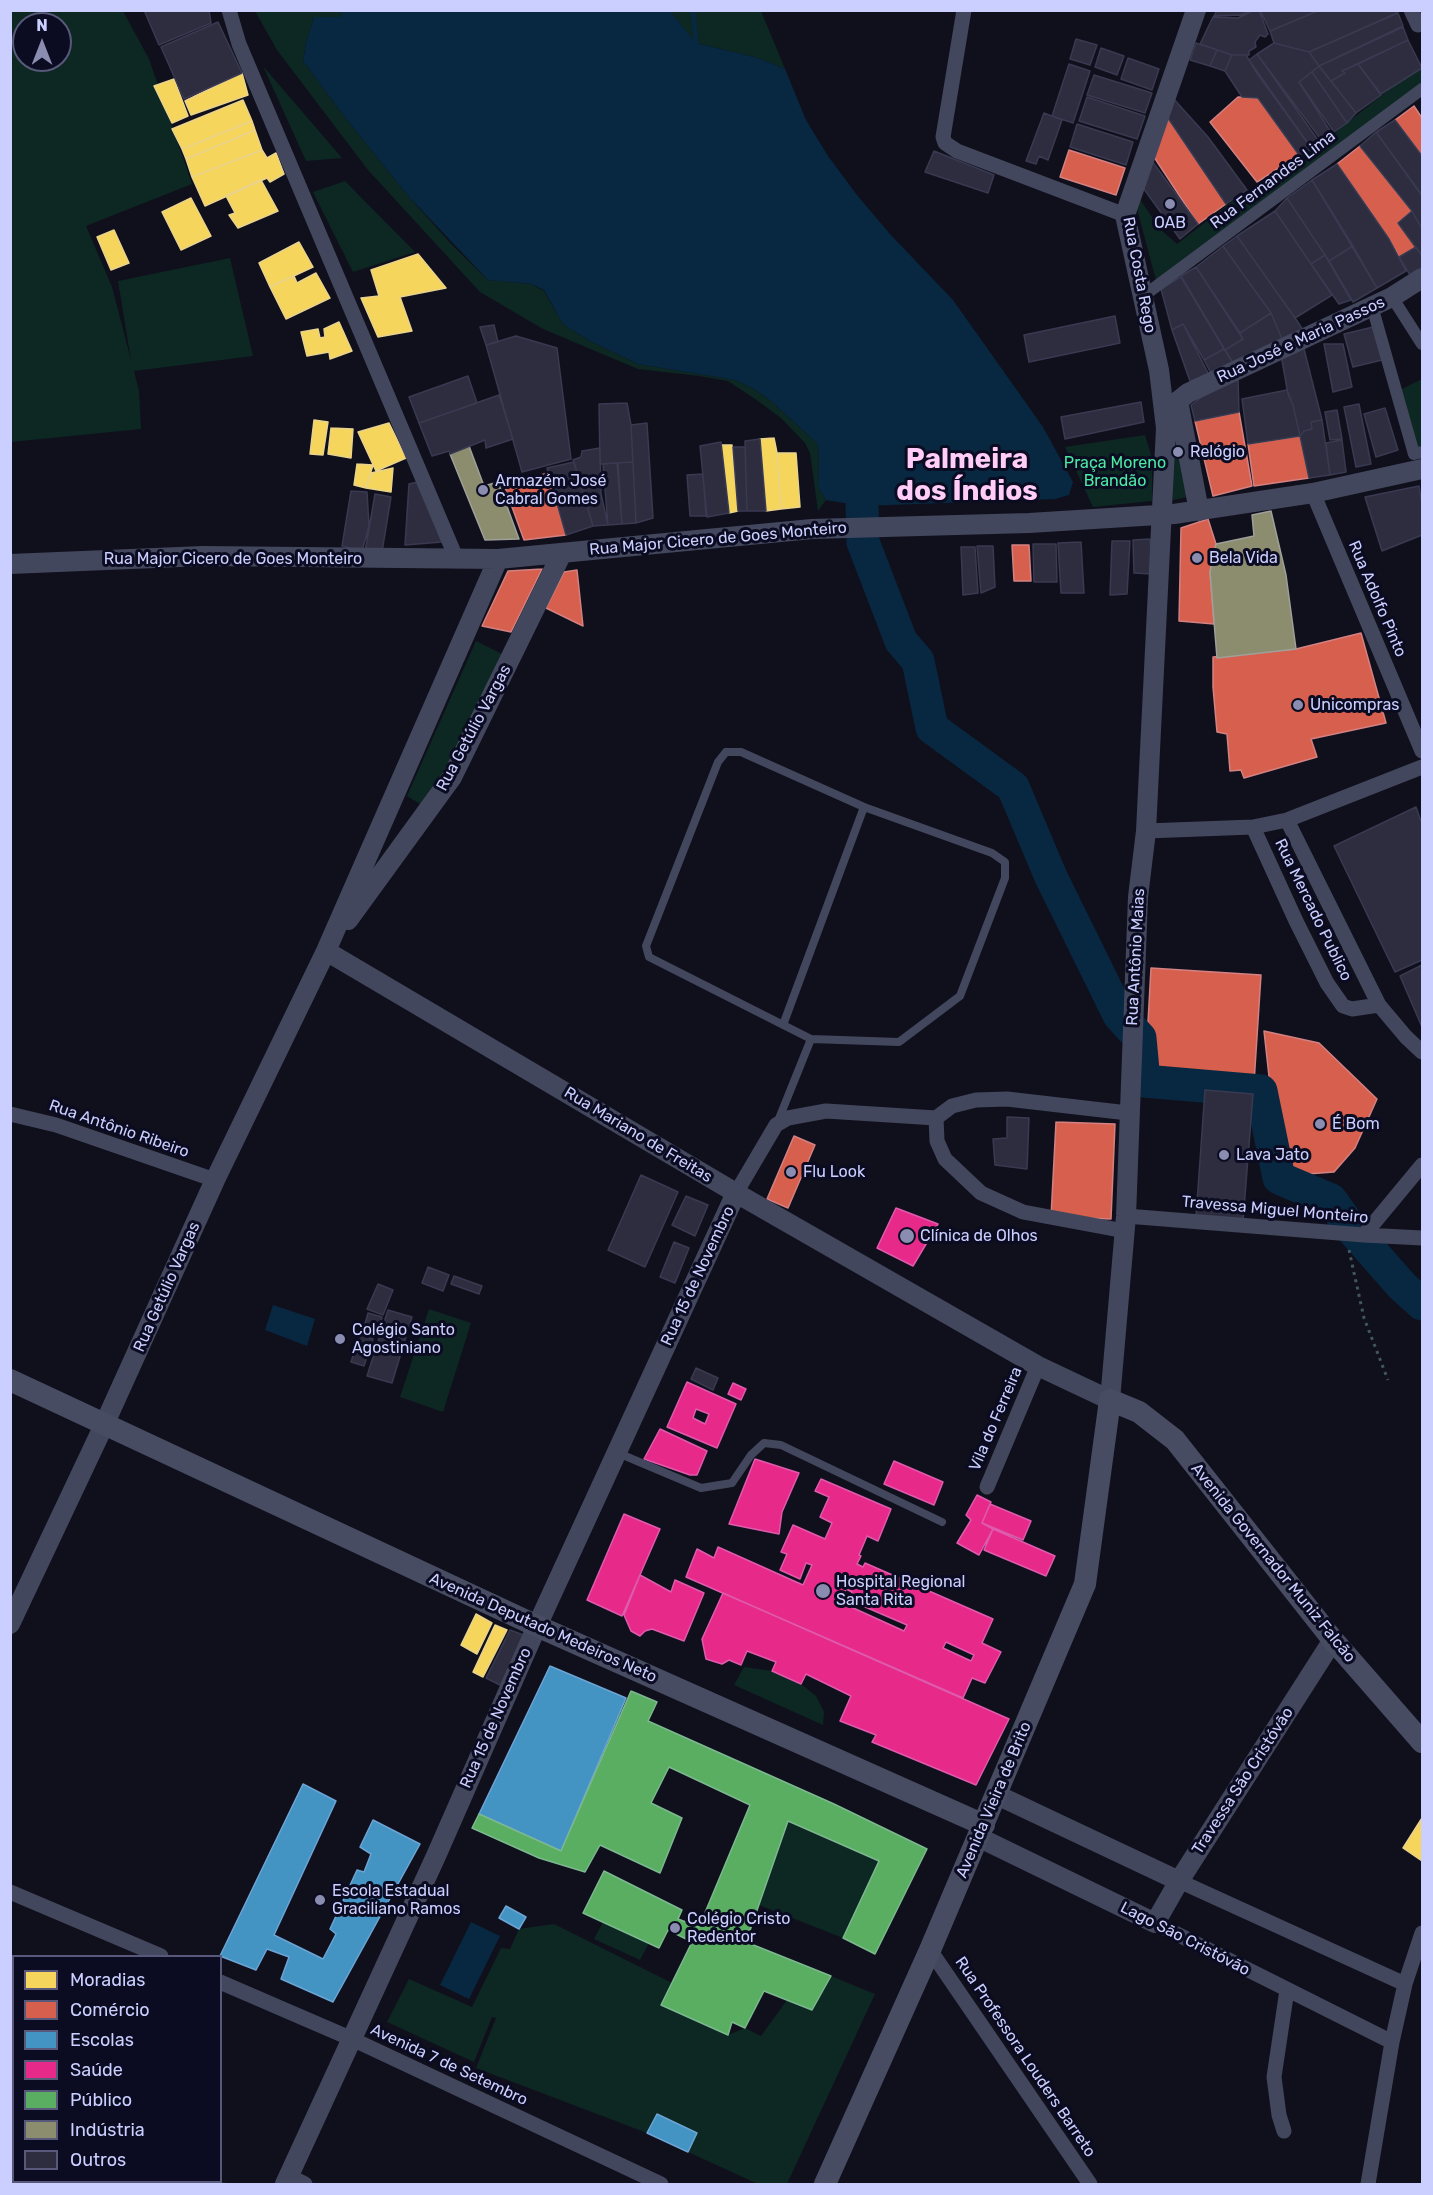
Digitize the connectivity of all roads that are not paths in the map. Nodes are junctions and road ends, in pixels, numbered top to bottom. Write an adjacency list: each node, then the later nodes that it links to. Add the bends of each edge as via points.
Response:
1 (229, 10): 19 (street, via 239,44)
2 (964, 10): 5 (street, via 945,143)
3 (1196, 10): 5 (street, Rua Costa Rego)
4 (1422, 90): 7 (street, Rua Fernandes Lima)
5 (1125, 215): 7 (street, Rua Costa Rego)
6 (1422, 278): 8 (street, Rua José e Maria Passos)
7 (1142, 297): 11 (street, Rua Costa Rego)
8 (1392, 297): 9 (street, Rua José e Maria Passos); 10 (street)
9 (1372, 306): 11 (street, Rua José e Maria Passos, via 1188,393); 12 (street, via 1414,454)
10 (1422, 344)
11 (1171, 406): 15 (street); 16 (street, Rua Costa Rego)
12 (1422, 452)
13 (1422, 469): 14 (street, Rua Major Cicero de Goes Monteiro)
14 (1313, 493): 15 (street, Rua Major Cicero de Goes Monteiro); 21 (street, Rua Adolfo Pinto)
15 (1199, 511): 16 (street, Rua Major Cicero de Goes Monteiro)
16 (1163, 514): 17 (street, Rua Major Cicero de Goes Monteiro, via 1029,523 863,526); 28 (street, Rua Antônio Maias)
17 (562, 553): 18 (street, Rua Major Cicero de Goes Monteiro); 26 (street, Rua Getúlio Vargas, via 452,777)
18 (498, 559): 19 (street, Rua Major Cicero de Goes Monteiro); 24 (street, Rua Getúlio Vargas)
19 (457, 560): 20 (street, Rua Major Cicero de Goes Monteiro, via 203,556)
20 (10, 564)
21 (1422, 752)
22 (1422, 767): 25 (street)
23 (864, 807): 31 (lane); 31 (lane, via 741,752 726,752 718,762 645,946 649,957 661,964); 32 (lane, via 992,853 1005,862 1005,878 960,996 898,1042)
24 (389, 808): 26 (street); 29 (street, Rua Getúlio Vargas)
25 (1287, 820): 27 (street); 30 (street, Rua Mercado Publico)
26 (418, 824): 29 (street, Rua Getúlio Vargas)
27 (1253, 827): 28 (street); 30 (street, Rua Mercado Publico, via 1332,991 1344,1006 1352,1009)
28 (1146, 831): 34 (street, Rua Antônio Maias, via 1138,897)
29 (326, 951): 39 (street, Rua Getúlio Vargas); 40 (street, Rua Mariano de Freitas)
30 (1380, 1005): 33 (street, Rua Mercado Publico)
31 (783, 1025): 32 (lane)
32 (811, 1039): 37 (lane)
33 (1422, 1052)
34 (1128, 1113): 36 (street, via 1006,1099 976,1100 952,1107); 41 (street, Rua Antônio Maias)
35 (10, 1114): 39 (street, Rua Antônio Ribeiro, via 56,1125)
36 (936, 1118): 37 (street, via 826,1111 788,1118); 41 (street, Travessa Miguel Monteiro, via 937,1141 945,1159 981,1193 1023,1212)
37 (776, 1125): 40 (street, Rua 15 de Novembro)
38 (1422, 1165): 42 (street)
39 (215, 1180): 47 (street, Rua Getúlio Vargas)
40 (736, 1193): 44 (street, Rua Mariano de Freitas); 48 (street, Rua 15 de Novembro)
41 (1125, 1223): 42 (street, Travessa Miguel Monteiro); 46 (street, Rua Antônio Maias)
42 (1355, 1235): 43 (street, Travessa Miguel Monteiro)
43 (1422, 1238)
44 (1038, 1366): 46 (street, Rua Mariano de Freitas); 49 (street, Vila do Ferreira)
45 (10, 1380): 47 (main road, Avenida Deputado Medeiros Neto)
46 (1110, 1400): 53 (main road, Avenida Governador Muniz Falcão, via 1139,1412 1175,1440); 55 (main road, Avenida Vieira de Brito, via 1085,1584)
47 (104, 1425): 51 (street, Rua Getúlio Vargas); 52 (main road, Avenida Deputado Medeiros Neto)
48 (616, 1453): 50 (lane, via 701,1488 732,1483 764,1443 781,1444); 52 (street, Rua 15 de Novembro)
49 (987, 1487)
50 (942, 1522)
51 (10, 1624)
52 (537, 1626): 56 (main road, Avenida Deputado Medeiros Neto); 66 (street, Rua 15 de Novembro)
53 (1333, 1640): 54 (main road, Avenida Governador Muniz Falcão); 57 (street, Travessa São Cristóvão)
54 (1422, 1742)
55 (997, 1795): 56 (main road, Avenida Vieira de Brito); 57 (street)
56 (981, 1831): 59 (street, Lago São Cristóvão); 61 (main road, Avenida Vieira de Brito)
57 (1179, 1881): 59 (street, Travessa São Cristóvão); 64 (street)
58 (10, 1892): 62 (street)
59 (1155, 1923): 65 (street, Lago São Cristóvão)
60 (1422, 1933): 64 (street)
61 (930, 1950): 71 (main road, Avenida Vieira de Brito); 72 (street, Rua Professora Louders Barreto)
62 (159, 1955)
63 (222, 1983): 66 (street, Avenida 7 de Setembro)
64 (1406, 1984): 67 (street)
65 (1287, 1990): 67 (street, Lago São Cristóvão); 68 (street, via 1274,2077)
66 (352, 2039): 69 (street, Rua 15 de Novembro); 70 (street, Avenida 7 de Setembro)
67 (1392, 2042): 73 (street)
68 (1284, 2131)
69 (293, 2182)
70 (661, 2184)
71 (825, 2184)
72 (1090, 2184)
73 (1368, 2184)

